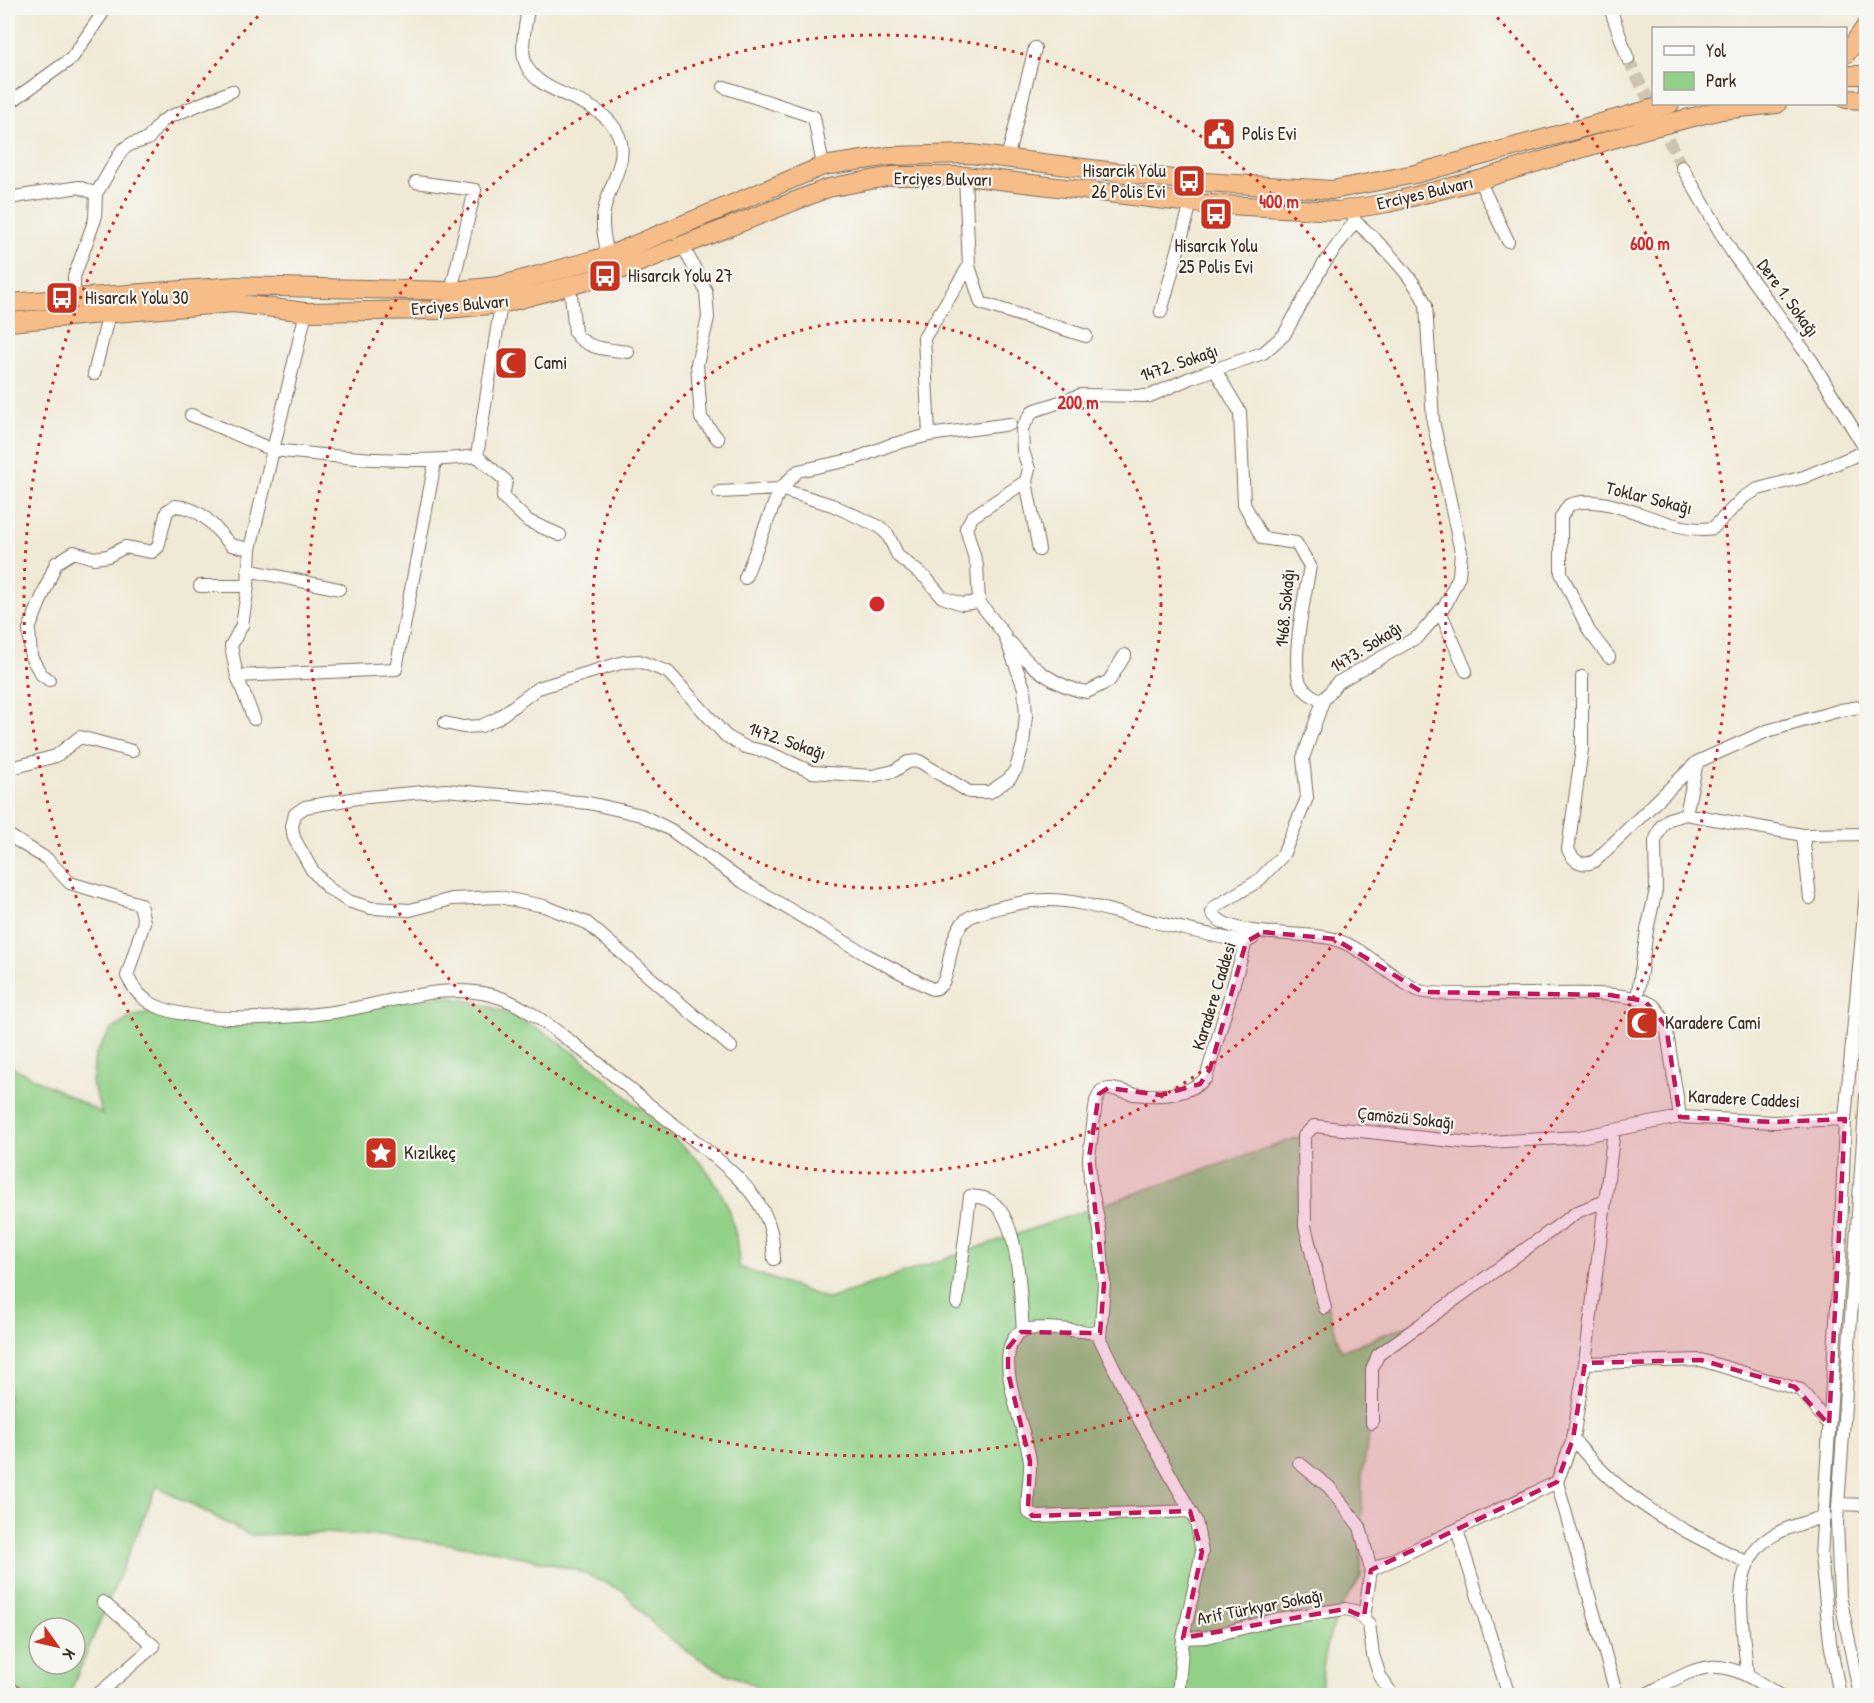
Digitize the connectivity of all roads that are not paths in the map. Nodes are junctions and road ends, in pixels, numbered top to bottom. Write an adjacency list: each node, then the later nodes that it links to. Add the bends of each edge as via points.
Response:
1 (106, 8): 14 (street, via 72,58)
2 (528, 8): 29 (street, via 523,49 530,72 593,107 612,123 620,139 622,156 604,211)
3 (1610, 8): 7 (street)
4 (1866, 26): 6 (highway)
5 (1035, 48): 17 (street)
6 (1847, 51)
7 (1628, 59)
8 (1847, 75): 9 (highway)
9 (1866, 76): 13 (street)
10 (724, 87): 18 (street, via 814,117)
11 (232, 91): 23 (street, via 169,117 160,122 148,139 126,146)
12 (1847, 99): 13 (highway)
13 (1866, 100)
14 (8, 104)
15 (1666, 105): 17 (highway, Erciyes Bulvarı, via 1415,174 1332,190 1189,181)
16 (1768, 105): 21 (highway, Erciyes Bulvarı, via 1721,110 1646,129)
17 (1007, 159): 18 (highway, Erciyes Bulvarı, via 951,153 890,156)
18 (822, 166): 29 (highway, Erciyes Bulvarı)
19 (1682, 167): 47 (street, Dere 1. Sokağı, via 1733,254)
20 (965, 176): 25 (highway, Erciyes Bulvarı); 28 (highway, Erciyes Bulvarı, via 892,176 828,188); 30 (street)
21 (1479, 180): 26 (highway, Erciyes Bulvarı); 27 (street)
22 (416, 182): 32 (street, via 475,190)
23 (96, 194): 24 (street, via 79,187); 33 (street, via 95,219 74,277)
24 (8, 198)
25 (1191, 203): 26 (highway, Erciyes Bulvarı); 37 (street)
26 (1353, 215): 42 (street, 1472. Sokağı, via 1284,335 1263,353); 65 (street, 1473. Sokağı, via 1420,291 1426,305 1433,421 1461,552 1459,576)
27 (1508, 241)
28 (683, 246): 31 (highway, Erciyes Bulvarı); 48 (street, via 706,291 708,318 697,364 701,418)
29 (608, 256): 32 (highway, Erciyes Bulvarı, via 499,286)
30 (969, 266): 40 (street, via 981,303); 46 (street, via 924,338)
31 (570, 285): 35 (highway, Erciyes Bulvarı); 41 (street, via 575,333 579,338 590,346)
32 (451, 291): 33 (highway, Erciyes Bulvarı, via 236,286)
33 (74, 297): 34 (highway, Erciyes Bulvarı)
34 (8, 303)
35 (501, 304): 36 (highway, Erciyes Bulvarı, via 436,310); 51 (street)
36 (306, 312): 38 (highway, Erciyes Bulvarı, via 233,303); 49 (street)
37 (1161, 312)
38 (109, 313): 39 (highway, Erciyes Bulvarı); 43 (street)
39 (8, 322)
40 (1086, 336)
41 (628, 352)
42 (1215, 370): 53 (street, 1472. Sokağı, via 1150,396 1081,395 1033,411 1022,428 1029,469); 73 (street, 1468. Sokağı, via 1240,412 1244,504 1262,538 1296,543 1310,566 1299,635 1299,680 1304,690)
43 (94, 374)
44 (191, 415): 49 (street)
45 (1010, 424): 46 (street)
46 (929, 435): 54 (street, via 855,459 798,471)
47 (1863, 435): 50 (street, Dere 1. Sokağı)
48 (718, 439)
49 (273, 450): 52 (street, via 378,461); 57 (street)
50 (1866, 450): 68 (street, Toklar Sokağı, via 1804,477 1758,489 1744,497 1713,528 1656,521 1605,504 1573,504 1565,508 1561,517 1561,573 1589,631)
51 (477, 456): 52 (street); 56 (street, via 506,481 502,497 528,521)
52 (435, 462): 70 (street, via 396,669)
53 (1026, 481): 58 (street, 1472. Sokağı); 64 (street, via 967,524 977,566)
54 (780, 489): 55 (street); 60 (street); 64 (street, via 832,505 880,528 898,556 942,597 962,604)
55 (719, 492)
56 (560, 535)
57 (250, 549): 59 (street); 72 (street, via 231,545 198,511 175,506 167,511 158,547 152,552 125,547 101,558 79,552 65,557 50,573 29,629 31,657)
58 (1039, 550)
59 (248, 570): 62 (street); 63 (street)
60 (745, 578)
61 (200, 586): 62 (street)
62 (248, 586): 70 (street, via 242,626 231,646)
63 (339, 589)
64 (979, 602): 66 (street, 1472. Sokağı)
65 (1440, 611): 69 (street); 73 (street, 1473. Sokağı, via 1419,636 1337,683)
66 (1004, 634): 67 (street, via 1025,661 1080,691 1094,690 1109,681); 76 (street, 1472. Sokağı, via 1024,688 1023,745 1009,779 980,794 969,792 919,761 908,762 884,775 825,774 745,747 726,736 668,672 639,661 538,688 481,726)
67 (1125, 655)
68 (1609, 657)
69 (1466, 671)
70 (237, 676): 75 (street)
71 (1582, 677): 78 (street, via 1582,749 1568,849 1574,860 1584,864 1595,861)
72 (49, 680)
73 (1323, 701): 86 (street, 1473. Sokağı, via 1303,758 1307,798 1283,855 1258,881 1212,911 1214,917 1226,924)
74 (1866, 706): 78 (street, via 1767,731)
75 (254, 719)
76 (445, 723)
77 (132, 751): 79 (street, via 80,737 56,756)
78 (1697, 762): 80 (street)
79 (8, 769)
80 (1686, 814): 83 (street); 88 (street, via 1662,825 1655,841 1656,890)
81 (8, 834): 96 (street, via 47,859 70,884 140,904 144,922 127,976 135,990 152,1005 173,1013 212,1017 295,1015 334,1012 429,993 467,991 504,999 538,1017 722,1163 759,1204 771,1231)
82 (1866, 834): 83 (street)
83 (1803, 835): 85 (street)
84 (1866, 892): 92 (street)
85 (1810, 898)
86 (1263, 932): 87 (street, Karadere Caddesi); 88 (street, Karadere Caddesi, via 1335,939 1422,992 1610,995)
87 (1246, 942): 89 (street, via 1084,904 1049,900 1013,905 973,915 963,922 951,944 946,981 940,988 932,989 743,882 671,830 641,815 589,803 446,790 357,798 305,807 295,814 291,826 294,838 312,870 328,888 348,901 371,908 410,910 452,899 499,897 544,906 587,923); 101 (street, Karadere Caddesi, via 1210,1069 1200,1084 1161,1095 1108,1088 1097,1097 1090,1168 1104,1284)
88 (1637, 999): 91 (street, Karadere Caddesi, via 1662,1015)
89 (731, 1047)
90 (1866, 1096): 93 (street)
91 (1680, 1117): 92 (street, Karadere Caddesi, via 1773,1122); 94 (street, Çamözü Sokağı)
92 (1845, 1119): 104 (street)
93 (1866, 1120): 97 (street)
94 (1614, 1130): 95 (street); 99 (street, Çamözü Sokağı, via 1579,1137 1471,1143 1311,1127 1304,1136 1304,1214)
95 (1605, 1201): 102 (street); 103 (street, via 1577,1212 1378,1355 1372,1369)
96 (774, 1259)
97 (1860, 1297): 108 (street)
98 (957, 1302): 100 (street, via 970,1196 984,1198 994,1203 1011,1229)
99 (1324, 1308)
100 (1023, 1331): 101 (street); 110 (street, via 1008,1348 1008,1373 1030,1461 1030,1514 1037,1517)
101 (1100, 1333): 110 (street, Karadere Caddesi, via 1139,1419)
102 (1585, 1363): 104 (street, via 1701,1360 1770,1383 1795,1387); 105 (street)
103 (1372, 1423)
104 (1829, 1425): 111 (street)
105 (1573, 1439): 107 (street); 113 (street, via 1605,1476 1637,1503)
106 (1299, 1463): 114 (street, via 1329,1487 1360,1527)
107 (1557, 1482): 112 (street); 126 (street)
108 (1838, 1504): 109 (street); 130 (street, via 1840,1596)
109 (1866, 1505)
110 (1190, 1511): 117 (street, Karadere Caddesi, via 1202,1552)
111 (1825, 1516): 113 (street, via 1765,1541); 129 (street, via 1821,1556 1824,1594)
112 (1457, 1530): 114 (street); 125 (street)
113 (1748, 1563): 118 (street, via 1741,1586)
114 (1371, 1570): 116 (street)
115 (103, 1602): 120 (street, via 154,1646)
116 (1364, 1617): 117 (street, Arif Türkyar Sokağı, via 1345,1609 1278,1619 1207,1637); 124 (street, via 1372,1633 1373,1655 1380,1676)
117 (1183, 1638): 123 (street, Karadere Caddesi)
118 (1748, 1673): 127 (street, via 1712,1666 1692,1670); 128 (street)
119 (8, 1686): 121 (street)
120 (98, 1694): 122 (street)
121 (20, 1695)
122 (116, 1695)
123 (1178, 1695)
124 (1393, 1695)
125 (1509, 1695)
126 (1617, 1695)
127 (1643, 1695)
128 (1779, 1695)
129 (1840, 1695)
130 (1860, 1695)

